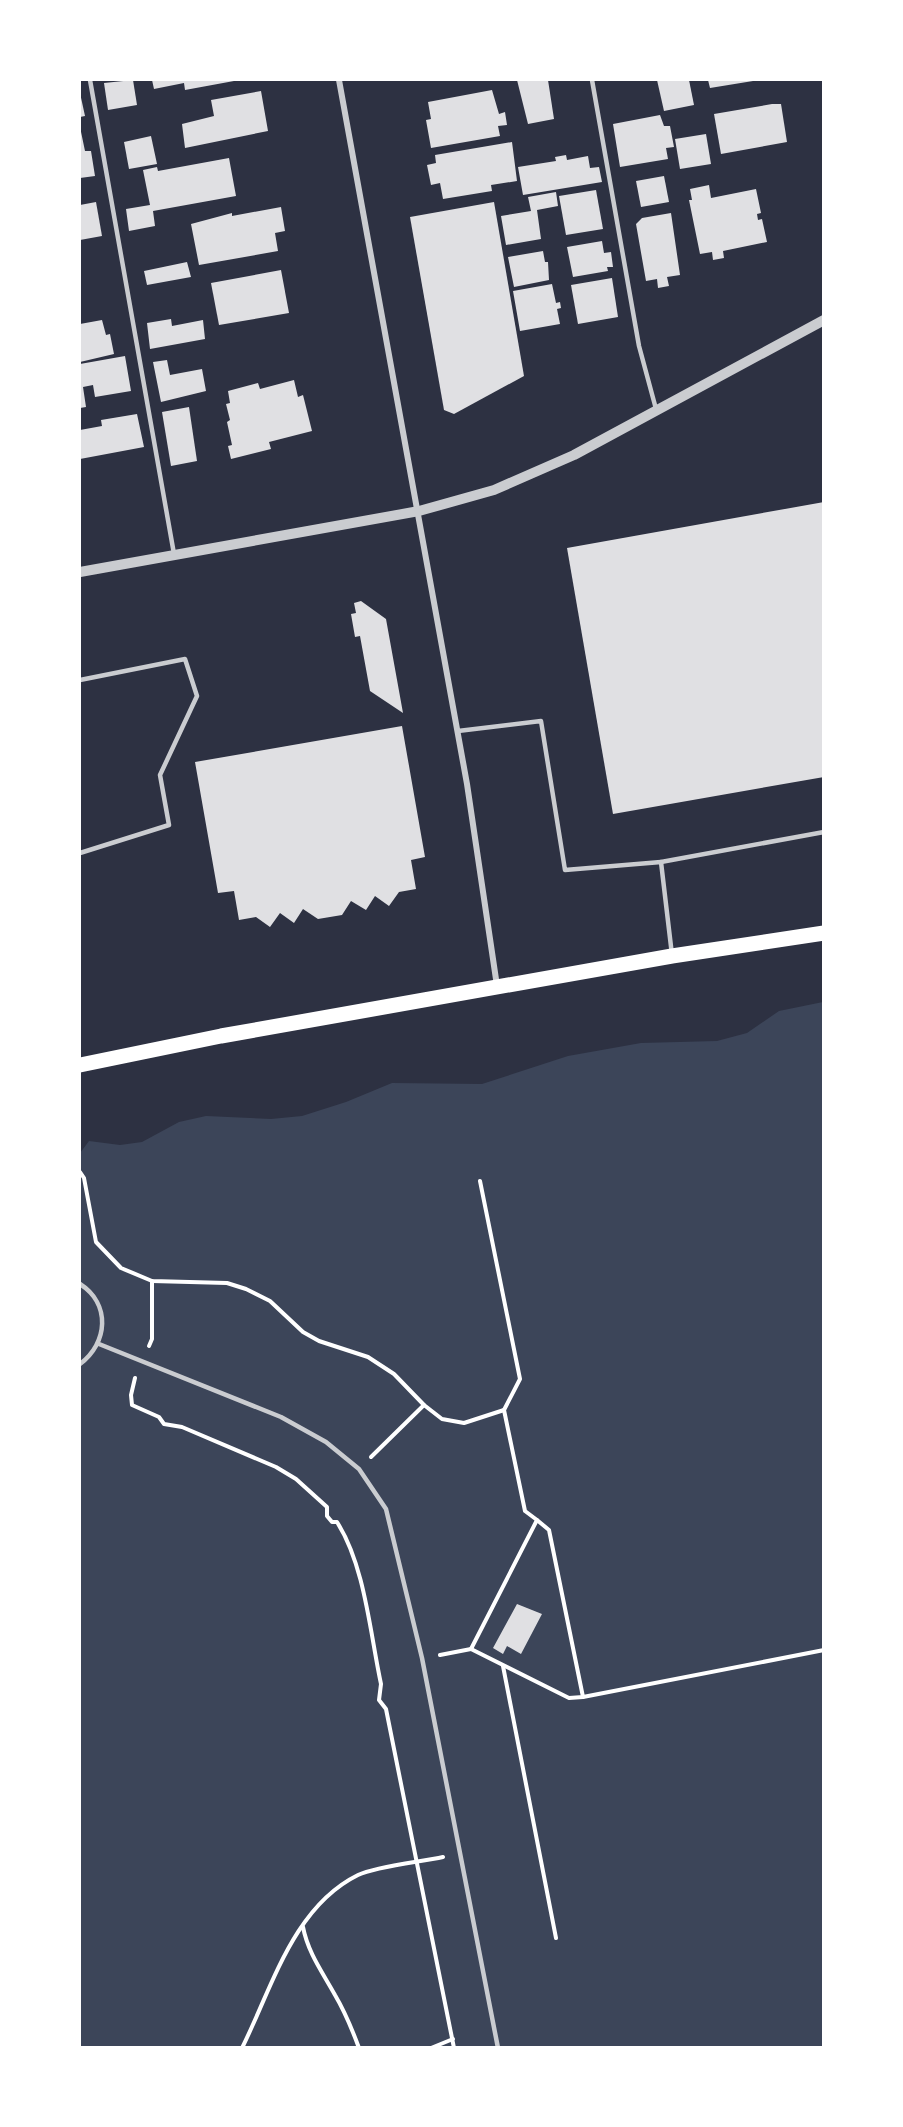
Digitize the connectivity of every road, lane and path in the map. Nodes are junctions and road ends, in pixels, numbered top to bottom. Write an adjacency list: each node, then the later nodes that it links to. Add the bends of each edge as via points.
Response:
1 (90, 80): 7 (lane)
2 (339, 80): 6 (street)
3 (592, 80): 5 (lane, via 639,346)
4 (824, 320): 5 (street)
5 (656, 410): 6 (street, via 574,455 494,490)
6 (419, 511): 7 (street); 10 (street)
7 (175, 556): 8 (street)
8 (80, 572)
9 (80, 680): 12 (lane, via 185,659 197,696 160,775 169,825)
10 (458, 731): 13 (lane, via 541,722 565,870); 16 (street)
11 (824, 832): 13 (lane)
12 (80, 853)
13 (661, 862): 15 (lane)
14 (824, 933): 15 (main road)
15 (672, 956): 16 (main road)
16 (498, 989): 17 (main road, via 221,1036)
17 (80, 1065)
18 (80, 1172): 20 (path, via 96,1242 121,1268)
19 (480, 1182): 26 (path, via 520,1379)
20 (152, 1281): 23 (path, via 152,1339); 25 (path, via 227,1283 246,1289 270,1301 303,1332 368,1357 385,1368)
21 (80, 1284): 22 (lane, via 93,1296 102,1315)
22 (99, 1344): 23 (lane); 24 (lane)
23 (142, 1361): 27 (lane, via 281,1417 326,1442); 35 (path, via 133,1382 132,1405 164,1424 182,1427 286,1473 313,1492 327,1507 327,1516 344,1532 357,1567 381,1684 379,1700 386,1709)
24 (80, 1364)
25 (424, 1405): 26 (path, via 442,1419 464,1423); 27 (path)
26 (504, 1410): 28 (path, via 525,1511)
27 (359, 1469): 31 (lane, via 386,1509)
28 (537, 1520): 29 (path); 33 (path, via 549,1530)
29 (471, 1649): 31 (path); 32 (path)
30 (824, 1650): 33 (path)
31 (422, 1658): 34 (lane)
32 (503, 1665): 33 (path, via 569,1698); 37 (path)
33 (583, 1697)
34 (459, 1854): 35 (path); 43 (lane)
35 (417, 1863): 36 (path, via 359,1875 324,1897); 38 (path)
36 (303, 1927): 39 (path, via 289,1946); 40 (path, via 318,1967)
37 (556, 1938)
38 (453, 2039): 41 (path); 42 (path)
39 (242, 2048)
40 (359, 2048)
41 (431, 2048)
42 (454, 2048)
43 (498, 2048)

